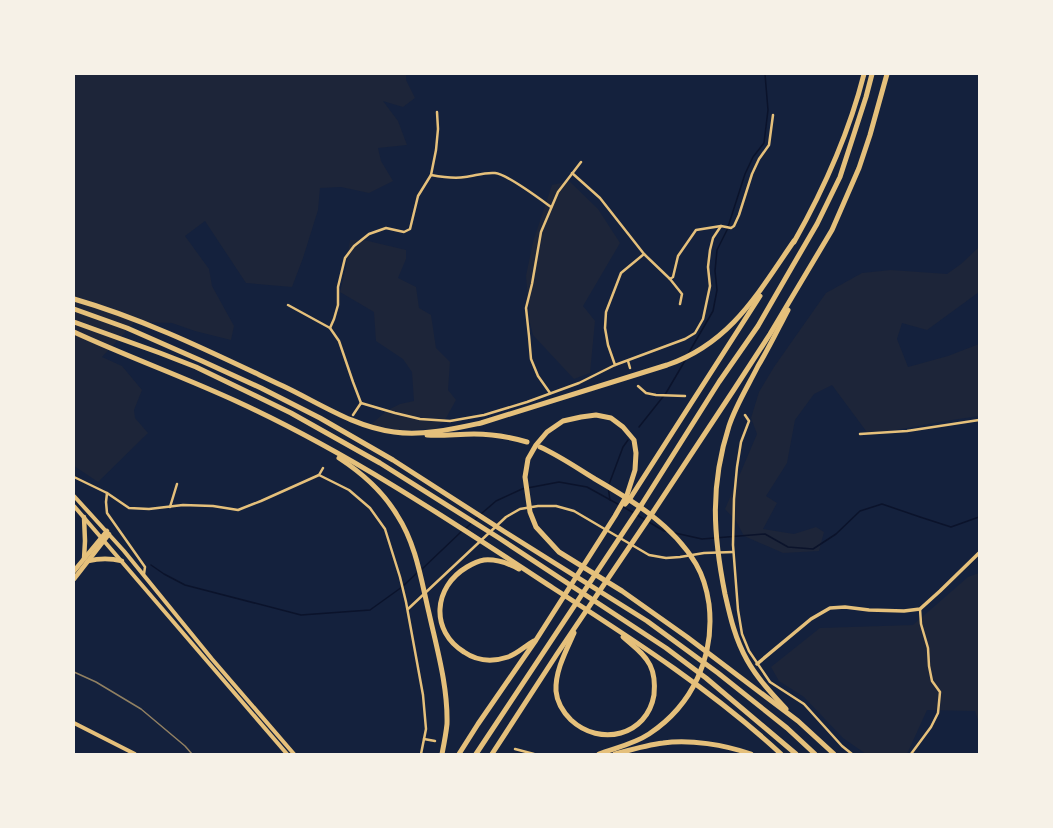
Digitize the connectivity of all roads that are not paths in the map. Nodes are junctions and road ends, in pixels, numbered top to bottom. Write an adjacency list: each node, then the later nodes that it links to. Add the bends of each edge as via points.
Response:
1 (864, 74): 11 (highway, via 844,139)
2 (872, 74): 74 (highway, via 840,177 817,224 758,326)
3 (887, 74): 13 (highway, via 859,168 832,230)
4 (437, 112): 8 (street, via 436,150)
5 (773, 115): 10 (street, via 769,145 752,174 734,226)
6 (581, 162): 7 (street)
7 (572, 173): 9 (street); 12 (street, via 600,198)
8 (431, 175): 9 (street, via 452,178 497,173); 20 (street, via 418,196 410,229 404,232 386,228 369,234 354,246 345,258 338,288 338,305)
9 (551, 207): 26 (street, via 541,232 526,308 531,359 538,376)
10 (722, 226): 14 (street, via 696,230 678,256 673,277); 22 (street, via 713,238 708,268 710,286 703,319 695,332 685,339)
11 (794, 241): 33 (highway, via 751,304 732,325 694,353 667,365 481,423 434,432); 43 (highway, via 728,347)
12 (644, 254): 14 (street); 23 (street, via 621,273 606,312 605,328)
13 (814, 261): 60 (highway, via 770,334); 63 (highway, via 734,413 719,465 715,512 718,555 728,608 740,646 758,677)
14 (670, 279): 16 (street, via 682,294)
15 (74, 299): 33 (highway, via 126,316 191,343 345,417)
16 (680, 304)
17 (288, 305): 20 (street)
18 (74, 309): 82 (highway, via 202,360 320,418 393,460 647,621 718,673)
19 (74, 322): 81 (highway, via 196,367 291,413 374,459 666,648)
20 (330, 328): 28 (street, via 339,341)
21 (74, 332): 32 (highway, via 192,381)
22 (628, 361): 23 (street); 24 (street)
23 (615, 365): 26 (street)
24 (630, 368)
25 (638, 386): 27 (street, via 646,393)
26 (550, 393): 28 (street, via 527,402 450,421 420,419)
27 (685, 396)
28 (361, 403): 29 (street)
29 (353, 415)
30 (745, 415): 49 (street, via 749,421 741,442 737,466)
31 (979, 420): 34 (street, via 907,431)
32 (298, 431): 56 (highway, via 461,527); 72 (highway, via 368,479 389,502 412,544 445,691 447,724)
33 (395, 432): 35 (highway, via 416,435 489,434)
34 (860, 434)
35 (527, 442)
36 (540, 447): 77 (highway, via 560,456 636,503 666,527 696,563 708,596 710,634 706,656 694,686 681,705 648,735)
37 (323, 468): 38 (street)
38 (319, 476): 45 (street, via 238,510 213,506); 57 (street, via 349,490 370,508 385,529)
39 (74, 478): 41 (street)
40 (177, 484): 45 (street)
41 (107, 493): 45 (street, via 129,508 149,510); 54 (street, via 107,513 145,567)
42 (74, 496): 47 (main road)
43 (629, 496): 61 (highway); 63 (highway, via 635,470 634,440 611,418 596,415 563,421 547,432 528,459 525,477 530,512 536,528 559,552 622,591)
44 (74, 506): 46 (main road)
45 (170, 507)
46 (84, 517): 48 (main road); 51 (highway)
47 (108, 533): 48 (highway); 54 (main road)
48 (103, 539): 51 (highway); 52 (main road)
49 (733, 552): 57 (street, via 666,558 650,555 574,511 556,506 520,509 506,517); 62 (street, via 742,634 748,651)
50 (979, 552): 58 (street)
51 (86, 560): 52 (highway); 53 (highway); 55 (highway)
52 (122, 561): 69 (main road)
53 (74, 571)
54 (144, 575): 70 (main road)
55 (74, 579)
56 (552, 588): 59 (highway); 61 (highway, via 510,564 484,560 456,575 443,595 440,616 444,630 457,648 473,657 496,660 509,657)
57 (408, 609): 65 (street, via 423,695 426,728)
58 (920, 609): 62 (street, via 904,611 830,608 811,619); 85 (street, via 921,624 928,648 928,666 932,681 940,692 938,713)
59 (597, 616): 60 (highway, via 639,650 653,673 655,682 651,706 637,724 624,732 611,735 589,732 567,716 557,699 557,681 563,658); 80 (highway, via 699,686)
60 (580, 621): 75 (highway)
61 (536, 640): 73 (highway)
62 (757, 664): 84 (street, via 770,682 804,704)
63 (798, 721): 83 (highway)
64 (74, 723): 68 (main road)
65 (424, 740): 66 (street); 71 (street)
66 (435, 740)
67 (515, 749): 76 (street)
68 (135, 754)
69 (287, 754)
70 (294, 754)
71 (421, 754)
72 (442, 754)
73 (459, 754)
74 (476, 754)
75 (492, 754)
76 (534, 754)
77 (599, 754)
78 (615, 754): 79 (highway, via 662,743 678,742 701,743)
79 (751, 754)
80 (781, 754)
81 (796, 754)
82 (815, 754)
83 (834, 754)
84 (852, 754)
85 (911, 754)

